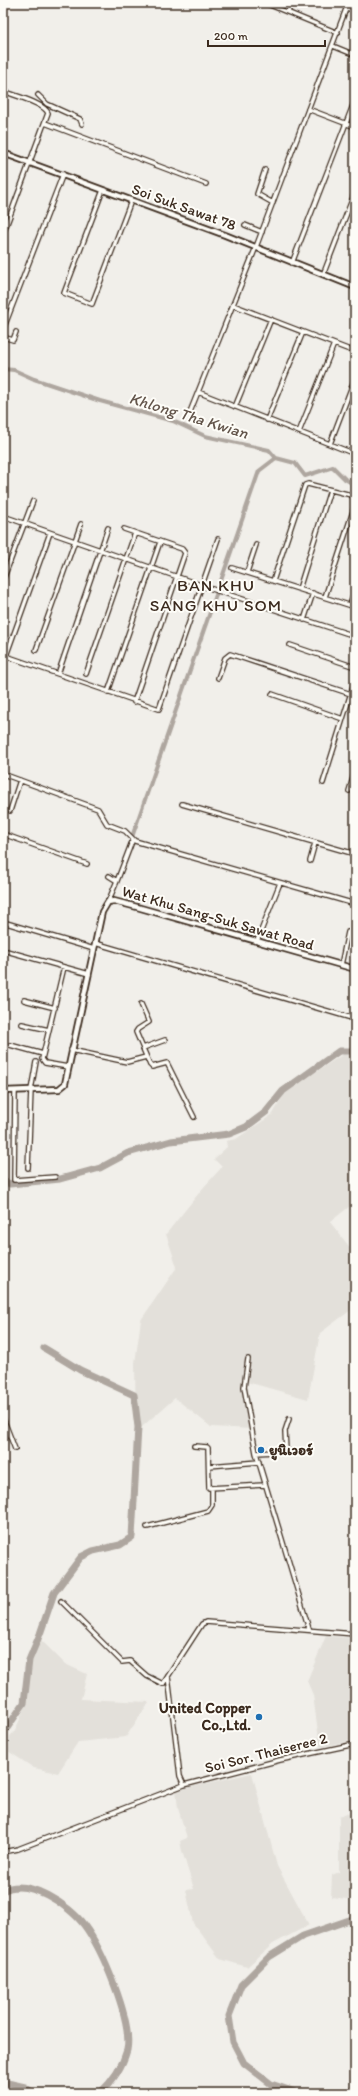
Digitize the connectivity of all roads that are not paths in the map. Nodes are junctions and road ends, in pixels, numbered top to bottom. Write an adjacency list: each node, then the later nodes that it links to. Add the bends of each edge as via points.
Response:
1 (265, 3): 6 (street)
2 (292, 3): 6 (street)
3 (345, 3): 4 (street)
4 (347, 8): 5 (street); 7 (street)
5 (355, 8)
6 (288, 12): 7 (street)
7 (338, 33): 8 (street)
8 (333, 46): 9 (street); 14 (street)
9 (355, 55)
10 (3, 91): 15 (street)
11 (38, 94): 13 (street, via 43,102)
12 (355, 100): 18 (street)
13 (52, 106): 15 (street); 17 (street, via 80,119)
14 (308, 109): 18 (street); 28 (street)
15 (48, 111): 16 (street)
16 (45, 123): 21 (street); 24 (street)
17 (82, 124)
18 (346, 124): 19 (street); 33 (street)
19 (355, 127)
20 (4, 153): 21 (street, Soi Suk Sawat 78)
21 (30, 163): 23 (street, Soi Suk Sawat 78); 30 (street)
22 (265, 170): 28 (street, via 257,194)
23 (63, 174): 25 (street, Soi Suk Sawat 78); 38 (street)
24 (206, 184)
25 (103, 190): 27 (street, Soi Suk Sawat 78); 27 (street, via 64,293 92,304)
26 (355, 192): 34 (street)
27 (131, 200): 32 (street, Soi Suk Sawat 78)
28 (273, 203): 31 (street)
29 (246, 225): 31 (street)
30 (5, 229)
31 (262, 232): 32 (street)
32 (256, 247): 33 (street, Soi Suk Sawat 78); 36 (street)
33 (292, 263): 34 (street, Soi Suk Sawat 78)
34 (323, 275): 35 (street, Soi Suk Sawat 78)
35 (355, 287)
36 (233, 305): 37 (street); 45 (street)
37 (271, 319): 40 (street); 46 (street)
38 (3, 330)
39 (16, 332): 41 (street, via 13,340)
40 (303, 332): 42 (street); 48 (street)
41 (3, 337)
42 (334, 344): 43 (street); 49 (street)
43 (355, 352)
44 (355, 378): 50 (street)
45 (198, 392): 46 (street); 47 (street)
46 (235, 406): 48 (street)
47 (190, 412)
48 (267, 420): 49 (street)
49 (299, 432): 50 (street)
50 (330, 444): 51 (street)
51 (355, 454)
52 (330, 490): 53 (street); 74 (street, via 305,485); 76 (street)
53 (355, 496)
54 (33, 500): 57 (street)
55 (355, 505): 79 (street)
56 (3, 516): 57 (street)
57 (24, 524): 61 (street); 73 (street)
58 (81, 524): 64 (street)
59 (108, 528): 67 (street)
60 (124, 529): 62 (street)
61 (50, 533): 64 (street); 86 (street)
62 (135, 533): 65 (street); 68 (street)
63 (218, 539): 75 (street)
64 (75, 542): 67 (street); 85 (street)
65 (160, 542): 69 (street); 72 (street, via 184,552)
66 (256, 545): 71 (street)
67 (100, 550): 68 (street); 88 (street)
68 (126, 559): 69 (street); 89 (street)
69 (151, 568): 72 (street); 92 (street)
70 (232, 568): 71 (street)
71 (247, 572): 74 (street)
72 (177, 577): 75 (street); 95 (street)
73 (3, 580)
74 (273, 581): 76 (street)
75 (202, 586): 82 (street); 95 (street, via 159,709)
76 (299, 589): 78 (street)
77 (355, 590): 80 (street)
78 (314, 593): 79 (street); 82 (street)
79 (325, 597): 80 (street)
80 (350, 605): 81 (street)
81 (355, 607)
82 (304, 620): 83 (street)
83 (355, 636)
84 (290, 644): 87 (street)
85 (36, 650)
86 (4, 656): 88 (street)
87 (355, 666)
88 (58, 674): 92 (street)
89 (86, 674)
90 (218, 678): 94 (street, via 225,658 230,654)
91 (355, 680): 94 (street)
92 (108, 692): 95 (street)
93 (272, 694): 96 (street)
94 (351, 694): 96 (street)
95 (134, 702)
96 (343, 719): 100 (street)
97 (355, 771): 101 (street)
98 (3, 774): 99 (street)
99 (20, 780): 103 (street); 105 (street, via 98,809 107,824 127,832)
100 (323, 783)
101 (349, 791)
102 (182, 804): 106 (street)
103 (10, 811)
104 (3, 834): 109 (street)
105 (133, 839): 111 (street); 112 (street)
106 (315, 843): 107 (street); 108 (street)
107 (355, 854)
108 (310, 861)
109 (87, 864)
110 (109, 876): 111 (street)
111 (117, 881): 114 (street)
112 (280, 883): 115 (street); 118 (street)
113 (355, 897): 115 (street)
114 (108, 902): 118 (street, Wat Khu Sang-Suk Sawat Road, via 114,901); 119 (street, Wat Khu Sang-Suk Sawat Road, via 102,912)
115 (354, 904)
116 (3, 922): 120 (street)
117 (348, 932): 122 (street)
118 (257, 941): 122 (street, Wat Khu Sang-Suk Sawat Road)
119 (95, 943): 120 (street, Wat Khu Sang-Suk Sawat Road); 129 (street)
120 (94, 949): 125 (street, Wat Khu Sang-Suk Sawat Road)
121 (3, 950): 123 (street)
122 (341, 965): 124 (street, Wat Khu Sang-Suk Sawat Road)
123 (64, 967): 125 (street); 128 (street)
124 (355, 969)
125 (89, 974): 135 (street, Wat Khu Sang-Suk Sawat Road)
126 (24, 1000): 128 (street)
127 (141, 1004): 134 (street, via 149,1022 136,1031)
128 (55, 1008): 131 (street)
129 (355, 1019)
130 (22, 1024): 131 (street)
131 (49, 1030): 136 (street)
132 (165, 1040): 134 (street)
133 (10, 1045): 136 (street)
134 (142, 1048): 137 (street)
135 (71, 1050): 137 (street, via 127,1062); 139 (street, Wat Khu Sang-Suk Sawat Road)
136 (43, 1054): 139 (street, via 44,1062)
137 (146, 1057): 143 (street, via 152,1067 167,1063)
138 (36, 1062): 140 (street)
139 (68, 1067): 140 (street, Wat Khu Sang-Suk Sawat Road, via 65,1084 61,1088)
140 (31, 1090): 142 (street, Wat Khu Sang-Suk Sawat Road); 144 (street)
141 (3, 1091): 142 (street, Wat Khu Sang-Suk Sawat Road)
142 (14, 1091): 145 (street, via 14,1180)
143 (194, 1116)
144 (28, 1168)
145 (55, 1177)
146 (248, 1359): 153 (street, via 244,1387)
147 (3, 1418): 150 (street)
148 (289, 1419): 151 (street, via 285,1431)
149 (194, 1446): 155 (street, via 207,1447)
150 (15, 1449)
151 (286, 1451): 152 (street); 153 (street)
152 (293, 1451)
153 (256, 1453): 154 (street)
154 (259, 1462): 155 (street); 156 (street)
155 (209, 1466): 157 (street, via 209,1488)
156 (265, 1484): 157 (street); 160 (street)
157 (212, 1489): 158 (street, via 212,1505 208,1511)
158 (147, 1527)
159 (61, 1601): 162 (street, via 122,1662 130,1661 147,1676 163,1684)
160 (309, 1630): 161 (street); 162 (street, via 206,1622 202,1624)
161 (355, 1634)
162 (168, 1676): 164 (street, via 179,1768)
163 (355, 1744): 164 (street, Soi Sor. Thaiseree 2)
164 (184, 1785): 165 (street, Soi Sor. Thaiseree 2, via 18,1849)
165 (3, 1852)

